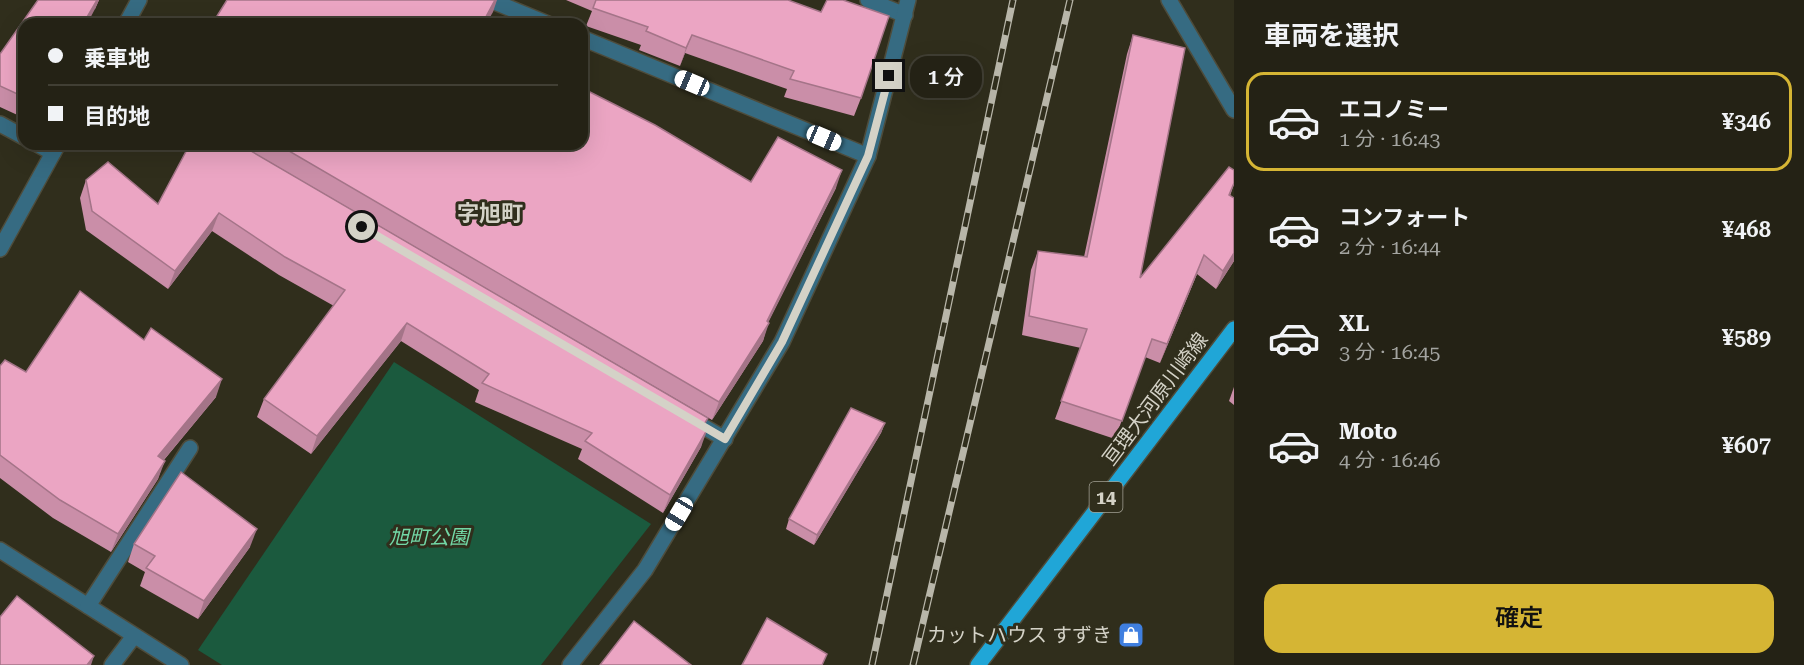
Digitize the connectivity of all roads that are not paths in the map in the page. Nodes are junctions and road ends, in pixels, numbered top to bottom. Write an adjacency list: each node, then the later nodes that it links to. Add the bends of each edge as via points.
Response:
1 (139, 0): 6 (street)
2 (490, 0): 7 (street)
3 (868, 0): 5 (street)
4 (1169, 0): 9 (street)
5 (907, 8): 13 (street)
6 (129, 18)
7 (534, 18)
8 (588, 40): 13 (street)
9 (1234, 110)
10 (0, 124): 11 (street)
11 (18, 134)
12 (55, 150): 14 (street)
13 (868, 156): 17 (street, via 782,342)
14 (0, 249)
15 (1234, 329): 25 (main road, 亘理大河原川崎線 / 14)
16 (674, 409): 17 (street)
17 (725, 439): 24 (street, via 645,570)
18 (190, 448): 20 (street)
19 (0, 550): 20 (street)
20 (88, 606): 21 (street)
21 (134, 636): 22 (street); 23 (street)
22 (112, 665)
23 (181, 665)
24 (570, 665)
25 (978, 665)

